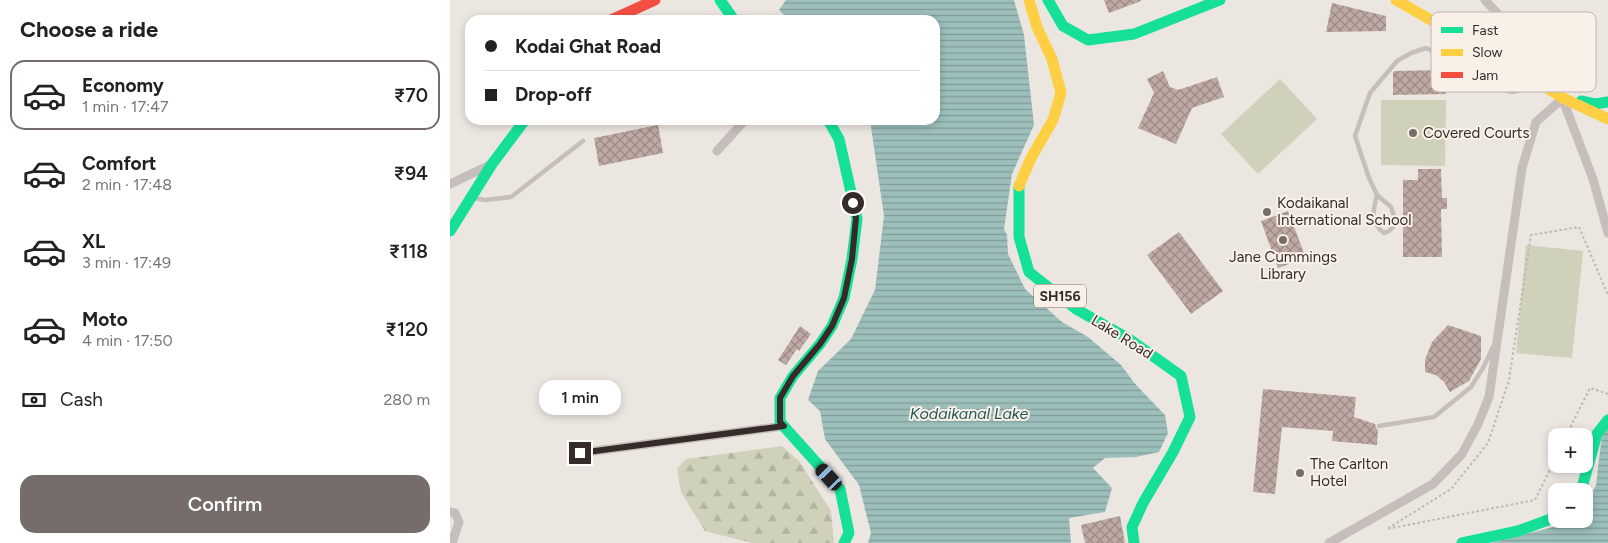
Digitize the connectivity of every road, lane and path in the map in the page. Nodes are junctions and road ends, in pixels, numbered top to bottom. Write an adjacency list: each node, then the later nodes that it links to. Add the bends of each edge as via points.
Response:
1 (654, 0): 9 (main road)
2 (720, 0): 10 (main road)
3 (1029, 0): 43 (main road, Lake Road / SH156, via 1052,59 1061,93 1053,120 1019,187 1019,237 1029,272 1076,309 1129,339 1182,376 1190,417 1132,527)
4 (1048, 0): 5 (main road, via 1063,26 1088,40 1134,34)
5 (1220, 0)
6 (1396, 0): 11 (main road)
7 (1485, 0): 8 (street)
8 (1496, 12)
9 (621, 15)
10 (730, 15)
11 (1431, 20)
12 (1431, 50): 25 (lane, via 1426,48 1398,61 1370,93 1355,136)
13 (1554, 92): 15 (main road)
14 (1560, 92): 15 (street)
15 (1563, 98): 16 (main road, via 1595,104); 17 (main road); 28 (street, via 1593,179); 30 (street, via 1536,122 1522,168)
16 (1608, 102)
17 (1608, 119)
18 (521, 125): 23 (main road)
19 (740, 125): 22 (street)
20 (831, 125): 33 (main road, via 840,139 856,218 852,259 844,298 832,326 780,398 780,422)
21 (583, 141): 26 (lane, via 511,197)
22 (717, 151)
23 (492, 164): 24 (street); 26 (main road)
24 (450, 184)
25 (1377, 196): 25 (lane, via 1391,207 1395,218 1395,225 1384,233 1376,227 1372,217)
26 (470, 198): 27 (main road)
27 (450, 231)
28 (1608, 233)
29 (1608, 295): 37 (path, via 1579,227 1531,235 1509,380 1488,443 1451,488 1387,529 1535,500)
30 (1498, 336): 34 (lane, via 1471,387 1434,417); 44 (street, via 1489,397 1462,454 1433,484)
31 (1608, 394): 35 (path, via 1590,388)
32 (1608, 420): 38 (main road, via 1597,434)
33 (784, 426): 36 (street); 42 (main road, via 840,489 849,533)
34 (1378, 426)
35 (1570, 428)
36 (580, 453)
37 (1548, 473)
38 (1583, 483)
39 (450, 512): 41 (street, via 455,513 459,522)
40 (1548, 520): 45 (main road, via 1518,531)
41 (452, 543)
42 (844, 543)
43 (1134, 543)
44 (1328, 543)
45 (1462, 543)

